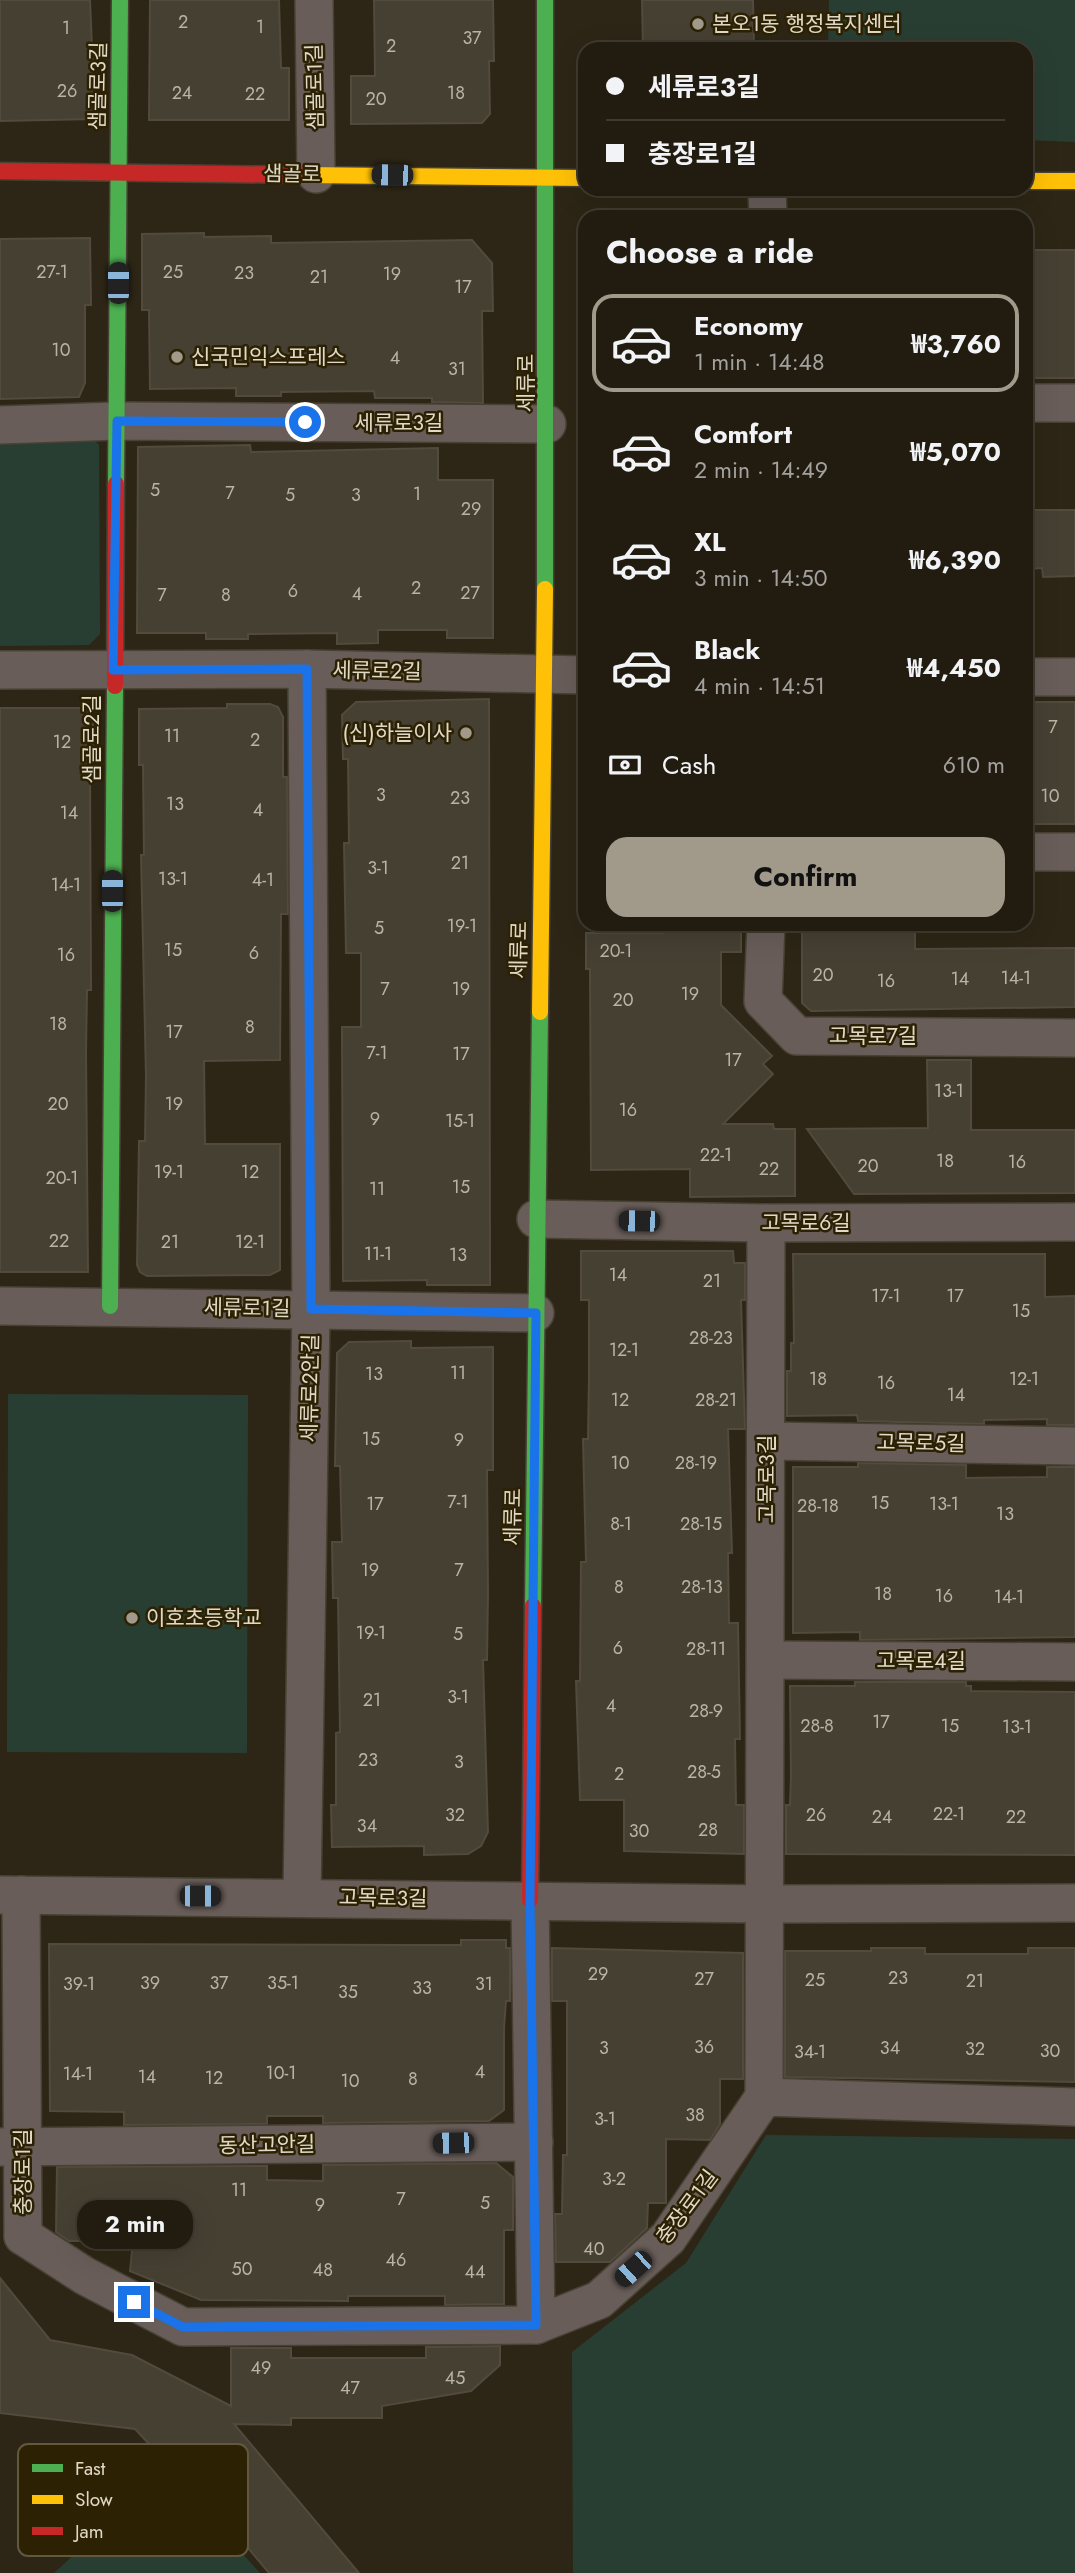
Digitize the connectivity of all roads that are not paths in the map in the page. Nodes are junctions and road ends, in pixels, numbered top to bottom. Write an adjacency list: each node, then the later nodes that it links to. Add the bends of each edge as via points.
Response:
1 (120, 0): 5 (street, 샘골로3길)
2 (314, 0): 6 (street, 샘골로1길)
3 (545, 0): 7 (street, 세류로)
4 (0, 172): 5 (street, 샘골로)
5 (118, 172): 6 (street, 샘골로); 13 (street, 샘골로2길)
6 (316, 174): 7 (street, 샘골로)
7 (545, 177): 8 (street, 샘골로); 14 (street, 세류로)
8 (578, 178)
9 (1033, 181): 10 (street)
10 (1075, 181)
11 (1033, 403): 12 (street)
12 (1075, 403)
13 (117, 421): 14 (street, 세류로3길); 15 (street, 세류로3길); 18 (street, 샘골로2길)
14 (547, 424): 19 (street, 세류로)
15 (0, 425)
16 (307, 669): 18 (street, 세류로2길); 19 (street, 세류로2길); 32 (street, 세류로2안길)
17 (0, 670): 18 (street, 세류로2길)
18 (113, 670): 31 (street, 샘골로2길)
19 (543, 674): 20 (street, 세류로2길); 27 (street, 세류로)
20 (578, 675)
21 (1033, 677): 22 (street)
22 (1075, 677)
23 (1033, 852): 24 (street)
24 (1075, 852)
25 (766, 931): 26 (street, 고목로7길, via 763,1001 797,1036)
26 (1075, 1038)
27 (536, 1219): 29 (street, 고목로6길); 33 (street, 세류로)
28 (1075, 1222): 29 (street, 고목로6길)
29 (766, 1223): 34 (street, 고목로3길)
30 (0, 1306): 31 (street, 세류로1길)
31 (110, 1306): 32 (street, 세류로1길)
32 (311, 1309): 33 (street, 세류로1길); 39 (street, 세류로2안길)
33 (536, 1313): 40 (street, 세류로)
34 (766, 1441): 35 (street, 고목로5길); 36 (street, 고목로3길)
35 (1075, 1446)
36 (768, 1660): 37 (street, 고목로4길); 42 (street, 고목로3길)
37 (1075, 1662)
38 (10, 1895): 39 (street, 고목로3길); 46 (street, 충장로1길)
39 (302, 1896): 40 (street, 고목로3길)
40 (530, 1900): 42 (street, 고목로3길); 45 (street)
41 (1075, 1903): 42 (street, 고목로3길)
42 (766, 1904): 43 (street)
43 (765, 2097): 44 (street); 48 (street, 충장로1길, via 667,2238 599,2300)
44 (1075, 2107)
45 (534, 2142): 46 (street, 동산고안길); 48 (street)
46 (12, 2147): 47 (street, 충장로1길)
47 (11, 2236): 48 (street, 충장로1길, via 183,2327)
48 (536, 2325)

